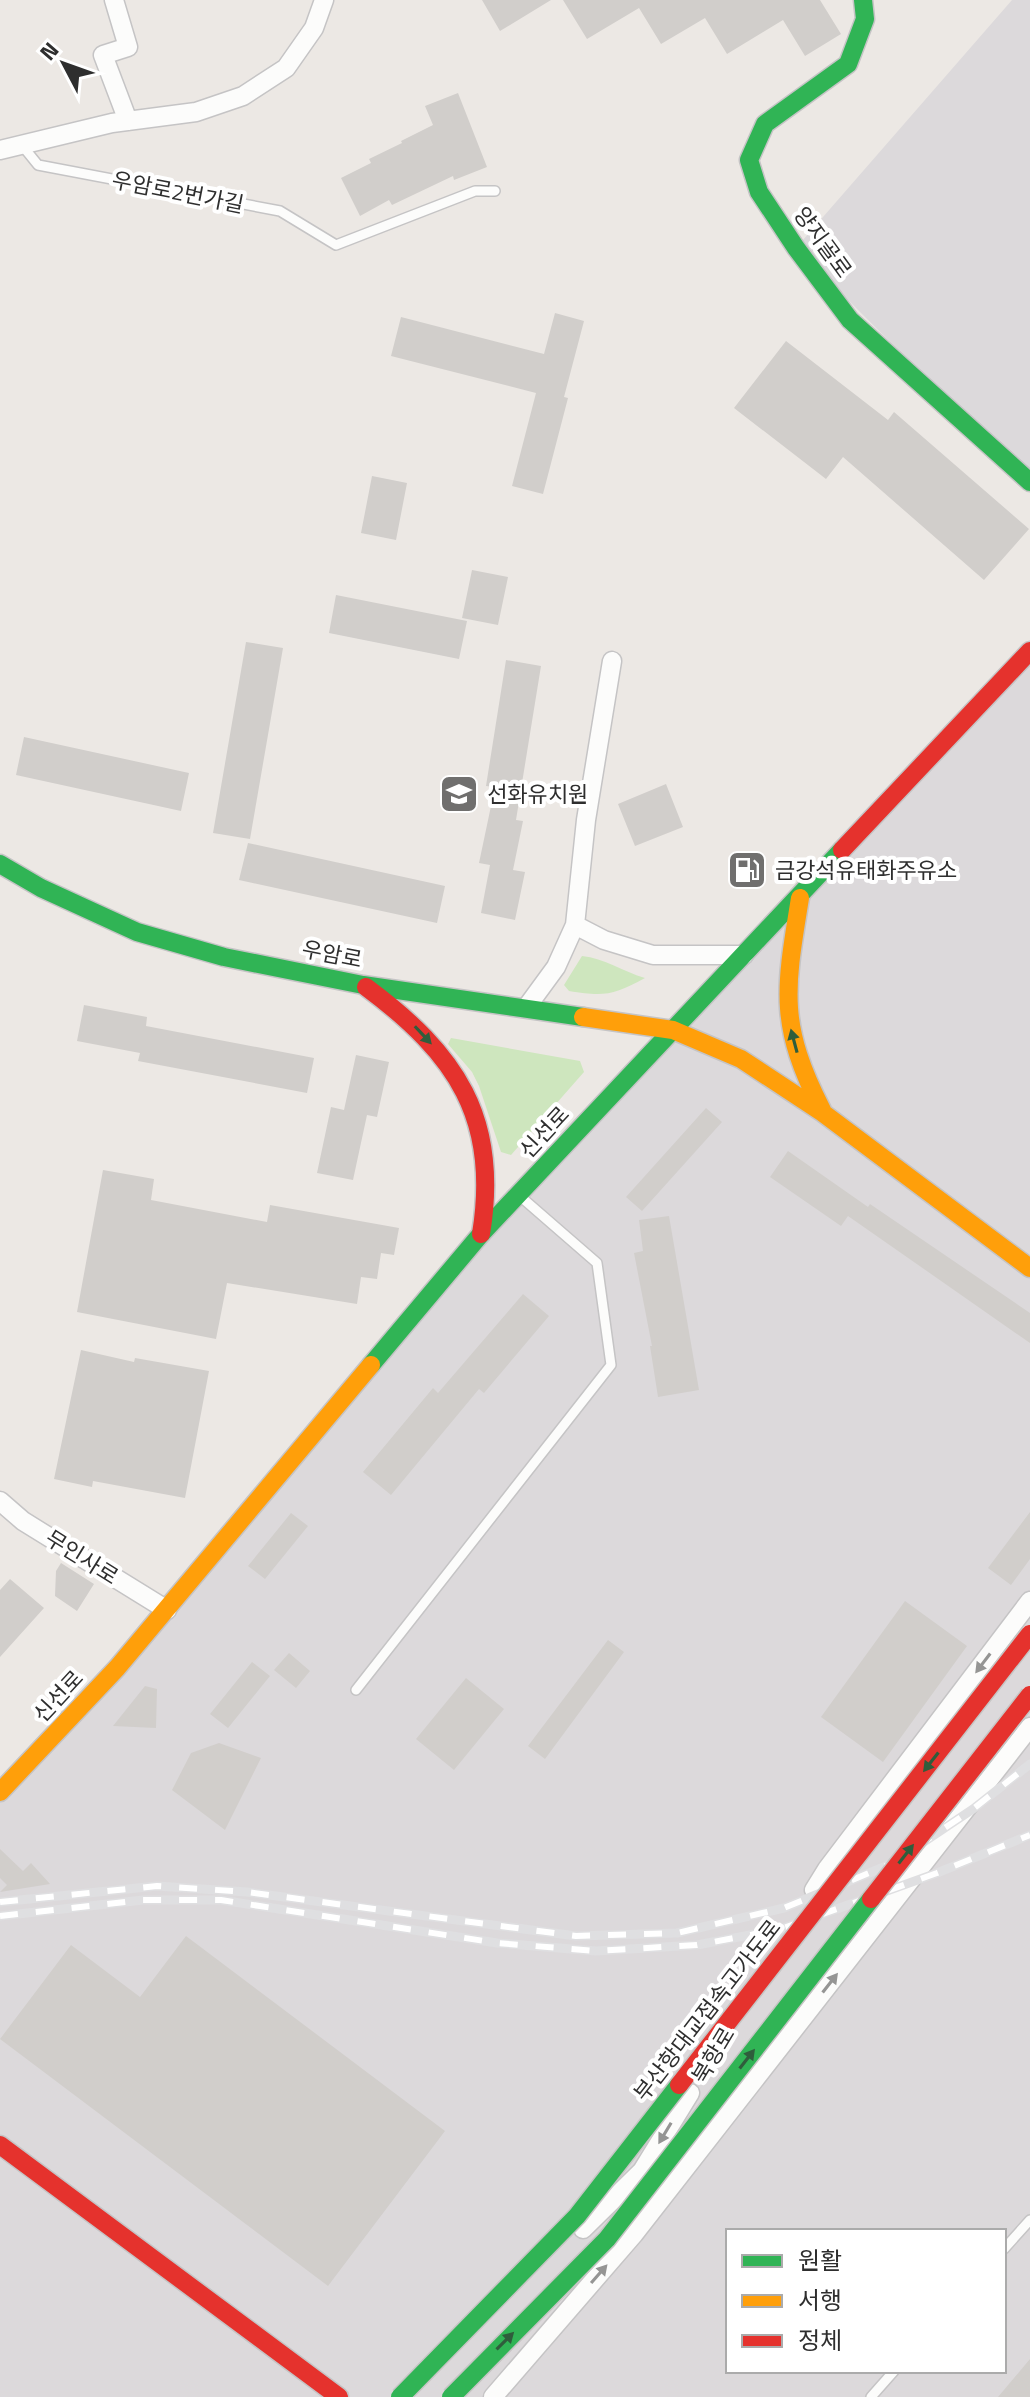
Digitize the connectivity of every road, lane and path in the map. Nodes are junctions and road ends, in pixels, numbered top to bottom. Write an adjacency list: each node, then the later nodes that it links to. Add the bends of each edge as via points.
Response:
1 (114, 0): 4 (street, via 128,47 103,55)
2 (324, 0): 4 (street, via 314,28 286,68 243,96 196,112)
3 (863, 0): 8 (main road, 양지골로, via 865,19 848,64 765,124 749,160 759,192 850,320)
4 (128, 121): 5 (street)
5 (21, 144): 6 (street); 7 (lane, 우암로2번가길, via 38,165 280,211 336,245 475,191)
6 (0, 150)
7 (495, 191)
8 (1030, 482)
9 (1030, 651): 12 (main road, 신선로)
10 (612, 661): 13 (street)
11 (0, 864): 15 (main road, 우암로, via 137,932 224,957)
12 (800, 898): 14 (main road, 신선로); 18 (main road, one-way to 12, via 803,1073 788,1019 788,975)
13 (575, 925): 14 (street, via 653,955); 16 (street, via 556,967)
14 (744, 955): 17 (main road, 신선로)
15 (363, 985): 16 (main road, 우암로); 20 (main road, one-way to 20, via 405,1016 442,1056 475,1111 487,1191)
16 (526, 1008): 17 (main road, 우암로)
17 (673, 1030): 18 (main road, 우암로, via 741,1059); 19 (main road, 신선로)
18 (823, 1113): 21 (main road, 우암로)
19 (519, 1195): 20 (main road, 신선로); 27 (lane, via 597,1263 611,1365)
20 (481, 1234): 24 (main road, 신선로)
21 (1030, 1268)
22 (0, 1501): 24 (street, 무인사로, via 23,1521)
23 (1030, 1601): 38 (street, 북항로, one-way to 38, via 827,1869 642,2171)
24 (167, 1610): 26 (main road, 신선로)
25 (1030, 1634): 37 (main road, 부산항대교접속고가도로, one-way to 37, bridge, via 577,2216)
26 (117, 1668): 30 (main road, 신선로); 31 (main road, 신선로)
27 (356, 1690)
28 (1030, 1695): 39 (main road, one-way to 28, bridge, via 607,2239)
29 (1030, 1727): 40 (street, 북항로, one-way to 29, via 634,2234)
30 (0, 1779)
31 (0, 1792)
32 (0, 2145): 36 (main road)
33 (1030, 2220): 34 (lane)
34 (1006, 2247)
35 (892, 2373): 41 (lane)
36 (339, 2397)
37 (400, 2397)
38 (414, 2397)
39 (451, 2397)
40 (493, 2397)
41 (871, 2397)

